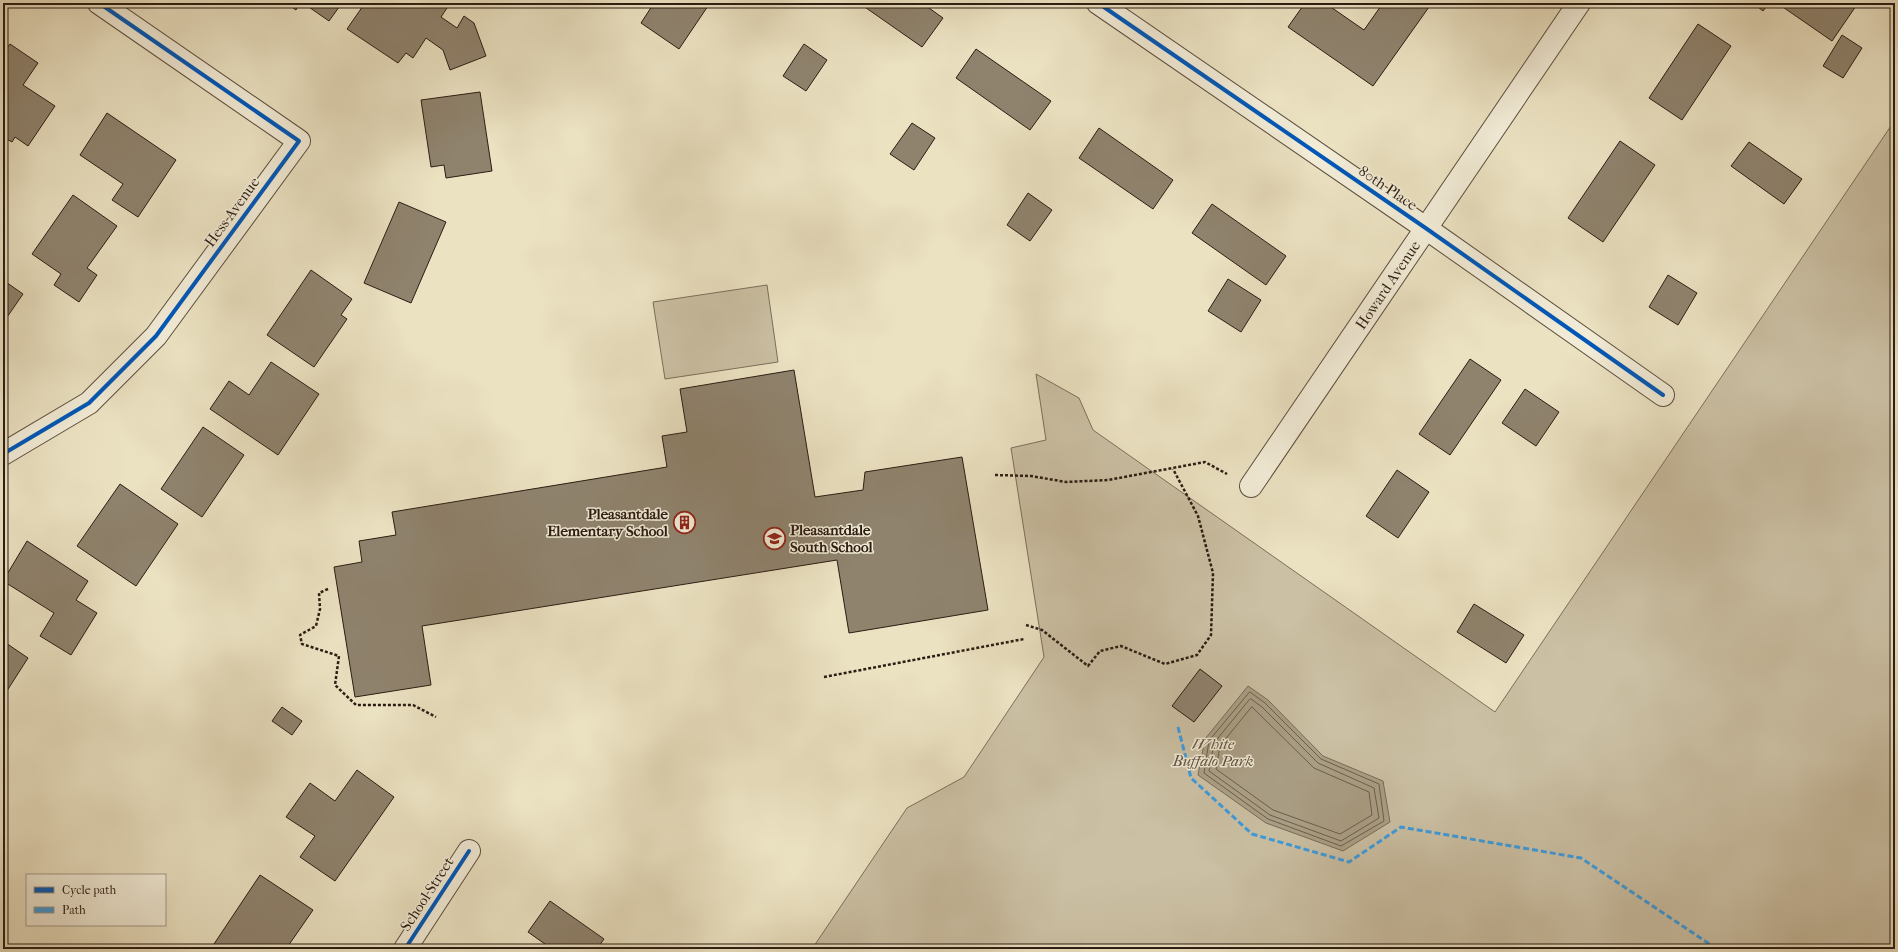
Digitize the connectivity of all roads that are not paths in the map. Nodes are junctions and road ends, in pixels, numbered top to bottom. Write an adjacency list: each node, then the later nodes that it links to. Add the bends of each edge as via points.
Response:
1 (99, 3): 6 (street, Hess Avenue, via 299,141 156,336 89,403)
2 (1098, 3): 4 (street, 80th Place)
3 (1579, 3): 4 (street, Howard Avenue)
4 (1426, 229): 5 (street, 80th Place); 7 (street, Howard Avenue)
5 (1663, 395)
6 (3, 454)
7 (1251, 486)
8 (469, 851): 9 (street, School Street)
9 (405, 949)

